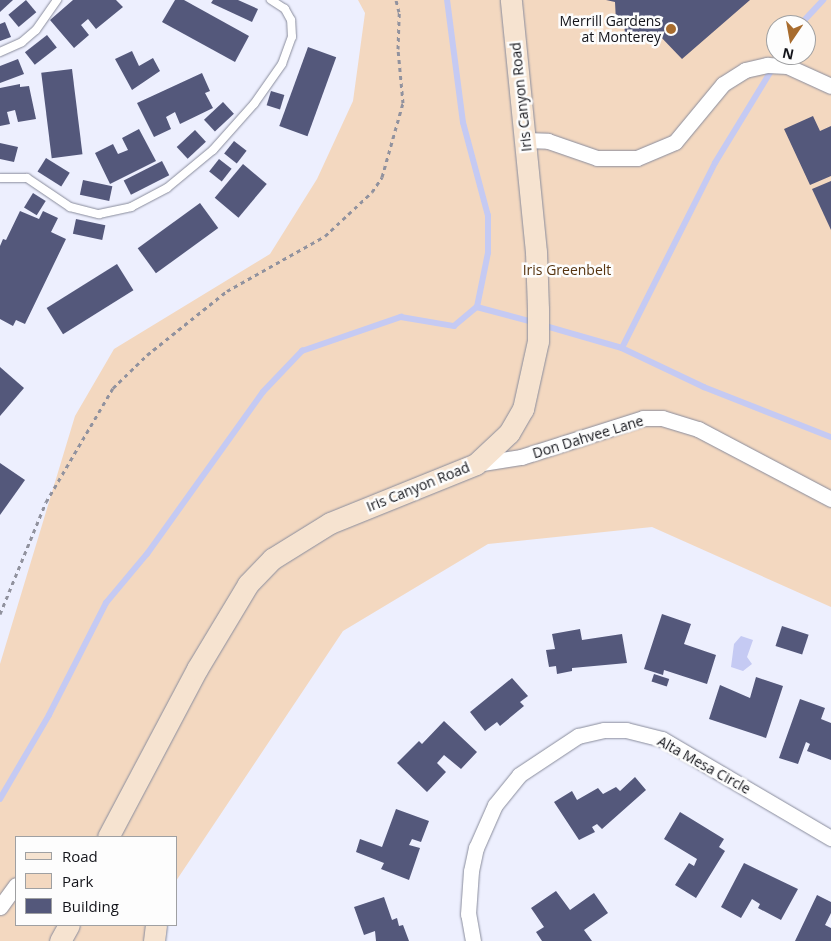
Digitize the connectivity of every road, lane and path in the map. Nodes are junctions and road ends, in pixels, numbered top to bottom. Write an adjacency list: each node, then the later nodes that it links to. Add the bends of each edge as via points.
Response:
1 (56, 0): 5 (lane, via 32,34)
2 (270, 0): 8 (lane, via 284,9 291,20 292,37 282,64 254,104 213,150 167,188 131,207 99,214 70,207 27,178)
3 (396, 0): 11 (path, via 403,103 382,177 372,192 325,236 227,291 147,355 113,388 46,502)
4 (511, 0): 7 (street, Iris Canyon Road)
5 (0, 52)
6 (831, 85): 7 (street, via 787,66 767,65 745,70 723,84 675,142 638,158 597,158 548,141)
7 (525, 140): 9 (street, Iris Canyon Road, via 536,252 538,341 522,409 509,433)
8 (0, 178)
9 (476, 464): 10 (street, Don Dahvee Lane, via 521,457 644,418 662,418 698,429); 12 (street, Iris Canyon Road, via 330,523 272,559 248,584 196,669)
10 (831, 499)
11 (0, 614)
12 (110, 836)
13 (831, 838): 20 (street, Alta Mesa Circle, via 662,739 626,730 604,730 578,736 519,775 495,805 476,848 471,871 468,914)
14 (15, 886): 15 (street)
15 (0, 907)
16 (68, 926): 18 (street)
17 (156, 926): 19 (street)
18 (60, 941)
19 (154, 941)
20 (473, 941)

